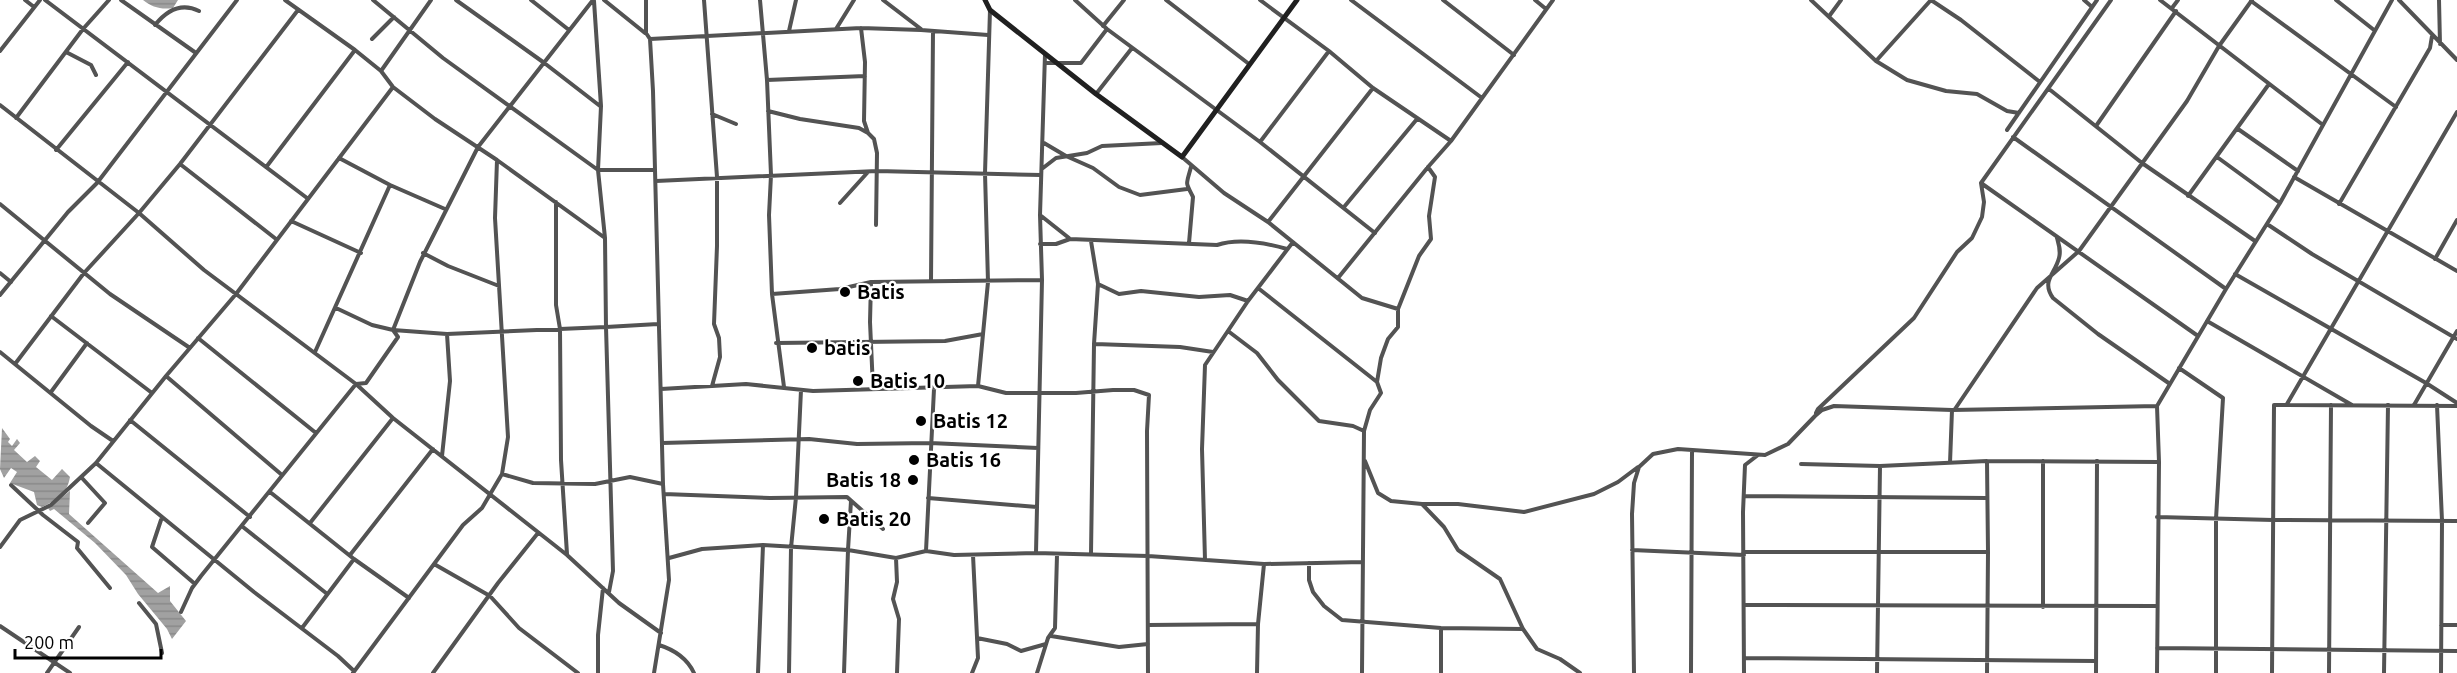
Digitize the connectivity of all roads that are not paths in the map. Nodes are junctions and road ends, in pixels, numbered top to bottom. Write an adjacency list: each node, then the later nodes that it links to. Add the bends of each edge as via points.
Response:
1 (25, 0): 43 (street)
2 (40, 0): 43 (street)
3 (45, 0): 56 (street)
4 (109, 0): 56 (street)
5 (121, 0): 53 (street)
6 (237, 0): 78 (street)
7 (285, 0): 46 (street)
8 (373, 0): 51 (street)
9 (431, 0): 61 (street)
10 (456, 0): 83 (street)
11 (531, 0): 58 (street)
12 (594, 0): 58 (street); 103 (street)
13 (604, 0): 65 (street)
14 (646, 0): 65 (street)
15 (704, 0): 68 (street)
16 (760, 0): 64 (street)
17 (796, 0): 62 (street)
18 (854, 0): 57 (street)
19 (883, 0): 59 (street)
20 (985, 0): 47 (street)
21 (1075, 0): 54 (street)
22 (1124, 0): 54 (street)
23 (1166, 0): 87 (street)
24 (1260, 0): 52 (street)
25 (1297, 0): 52 (street)
26 (1351, 0): 100 (street)
27 (1443, 0): 80 (street)
28 (1534, 0): 45 (street)
29 (1553, 0): 45 (street)
30 (1812, 0): 50 (street)
31 (1841, 0): 50 (street)
32 (1931, 0): 84 (street); 93 (street)
33 (2084, 0): 44 (street)
34 (2097, 0): 44 (street)
35 (2110, 0): 97 (street)
36 (2160, 0): 48 (street)
37 (2178, 0): 48 (street)
38 (2336, 0): 60 (street)
39 (2391, 0): 60 (street)
40 (2399, 0): 67 (street)
41 (2439, 0): 71 (street)
42 (2252, 1): 72 (street); 89 (street)
43 (34, 7): 75 (street)
44 (2092, 7): 93 (street)
45 (1546, 9): 80 (street)
46 (298, 10): 74 (street); 112 (street)
47 (990, 10): 66 (street); 79 (street)
48 (2174, 10): 72 (street); 115 (street)
49 (199, 11): 53 (street, via 176,8 165,13)
50 (1830, 15): 84 (street)
51 (394, 17): 61 (street); 69 (street)
52 (1282, 18): 76 (street); 87 (street)
53 (155, 25): 78 (street)
54 (1105, 27): 73 (street); 86 (street, via 1081,63)
55 (861, 28): 57 (street); 59 (street); 91 (street)
56 (83, 29): 77 (street); 82 (street)
57 (836, 29): 62 (street)
58 (569, 30): 83 (street)
59 (921, 30): 63 (street)
60 (2374, 30): 89 (street)
61 (409, 31): 88 (street); 102 (street)
62 (789, 31): 64 (street)
63 (933, 31): 66 (street); 142 (street)
64 (762, 32): 68 (street); 92 (street)
65 (646, 33): 70 (street)
66 (988, 35): 143 (street)
67 (2432, 36): 71 (street); 104 (street, via 2430,48)
68 (707, 37): 70 (street); 109 (street)
69 (372, 39)
70 (650, 39): 138 (street)
71 (2440, 44): 81 (street)
72 (2219, 46): 94 (street); 131 (street, via 2187,101)
73 (1132, 48): 99 (street); 105 (street)
74 (355, 50): 88 (street); 134 (street)
75 (0, 51)
76 (1329, 51): 96 (street); 121 (street)
77 (66, 52): 90 (street, via 91,65); 110 (street)
78 (196, 53): 98 (street)
79 (1045, 54): 85 (street); 86 (street)
80 (1514, 55): 100 (street)
81 (2457, 60)
82 (128, 62): 98 (street); 125 (street)
83 (543, 62): 102 (street); 103 (street)
84 (1876, 62): 108 (street, via 1906,80 1946,91 1977,94 2007,111)
85 (1046, 63): 86 (street); 122 (street)
86 (1058, 64): 99 (street)
87 (1249, 64): 105 (street)
88 (381, 71): 95 (street)
89 (2351, 74): 104 (street); 114 (street)
90 (96, 75)
91 (864, 76): 92 (street); 118 (street, via 864,121)
92 (768, 80): 106 (street)
93 (2040, 82): 108 (street)
94 (2269, 84): 114 (street); 116 (street)
95 (393, 87): 124 (street); 129 (street)
96 (1373, 88): 111 (street); 147 (street)
97 (2048, 89): 115 (street); 119 (street)
98 (166, 92): 112 (street); 150 (street)
99 (1096, 94): 123 (street)
100 (1482, 98): 120 (street)
101 (0, 105): 110 (street)
102 (508, 106): 124 (street); 137 (street)
103 (601, 106): 137 (street)
104 (2396, 107): 160 (street)
105 (1215, 110): 121 (street); 127 (street)
106 (768, 111): 118 (street); 144 (street)
107 (2457, 112): 171 (street)
108 (2019, 113): 117 (street)
109 (711, 114): 113 (street); 146 (street)
110 (16, 118): 125 (street)
111 (1417, 119): 120 (street); 161 (street)
112 (210, 124): 132 (street); 134 (street)
113 (736, 124)
114 (2323, 125): 141 (street)
115 (2096, 126): 131 (street)
116 (2238, 129): 128 (street); 141 (street)
117 (2007, 130)
118 (868, 133): 140 (street, via 874,139)
119 (2013, 137): 151 (street); 162 (street)
120 (1451, 141): 133 (street)
121 (1260, 142): 147 (street)
122 (1044, 143): 126 (street); 136 (street)
123 (1162, 143): 126 (street, via 1102,146); 127 (street)
124 (478, 147): 130 (street); 163 (street)
125 (56, 150): 150 (street)
126 (1066, 156): 136 (street, via 1056,158); 153 (street, via 1140,195)
127 (1182, 157): 135 (street)
128 (2217, 157): 154 (street); 158 (street)
129 (339, 158): 152 (street); 155 (street)
130 (496, 160): 156 (street); 201 (street)
131 (2142, 163): 154 (street); 162 (street)
132 (180, 164): 164 (street); 175 (street)
133 (1428, 166): 172 (street); 209 (street, via 1435,177 1429,216 1431,239 1419,256)
134 (267, 167): 155 (street)
135 (1191, 167): 153 (street); 168 (street)
136 (1042, 169): 145 (street)
137 (598, 170): 138 (street); 174 (street)
138 (654, 170): 149 (street)
139 (869, 171): 140 (street); 144 (street); 157 (street)
140 (877, 171): 142 (street); 170 (street)
141 (2298, 171): 148 (street)
142 (931, 172): 143 (street); 195 (street)
143 (985, 173): 145 (street); 199 (street)
144 (771, 175): 146 (street); 205 (street)
145 (1041, 175): 165 (street)
146 (717, 177): 149 (street); 241 (street, via 714,324 720,357)
147 (1305, 177): 161 (street); 168 (street)
148 (2294, 177): 158 (street); 160 (street)
149 (656, 181): 212 (street)
150 (97, 183): 164 (street); 177 (street)
151 (1981, 183): 173 (street); 261 (street, via 1982,217 1972,238 1957,252 1914,318)
152 (390, 185): 163 (street); 185 (street)
153 (1187, 189): 181 (street, via 1193,197)
154 (2188, 196): 179 (street)
155 (307, 198): 167 (street)
156 (556, 202): 174 (street); 215 (street, via 556,305)
157 (840, 203)
158 (2280, 203): 169 (street)
159 (0, 204): 177 (street)
160 (2339, 204): 171 (street)
161 (1344, 207): 172 (street)
162 (2111, 208): 184 (street); 203 (street)
163 (445, 209): 186 (street)
164 (139, 213): 190 (street); 204 (street)
165 (1040, 215): 176 (street); 182 (street)
166 (2457, 220): 187 (street)
167 (291, 221): 175 (street); 185 (street)
168 (1268, 222): 180 (street)
169 (2267, 224): 179 (street); 196 (street)
170 (876, 225)
171 (2387, 232): 187 (street); 196 (street)
172 (1375, 233): 192 (street)
173 (2056, 237): 184 (street); 193 (street, via 2059,260)
174 (604, 238): 213 (street)
175 (276, 239): 204 (street)
176 (1070, 239): 178 (street); 182 (street)
177 (44, 241): 190 (street); 197 (street)
178 (1091, 241): 181 (street); 200 (street)
179 (2255, 241): 191 (street)
180 (1293, 242): 183 (street); 192 (street)
181 (1189, 243): 183 (street, via 1216,246 1226,242 1258,242)
182 (1040, 244): 194 (street)
183 (1287, 249): 202 (street)
184 (2079, 251): 193 (street); 222 (street)
185 (361, 253): 208 (street)
186 (423, 254): 201 (street); 216 (street)
187 (2435, 259): 188 (street)
188 (2457, 271)
189 (0, 273): 197 (street)
190 (84, 273): 210 (street); 229 (street)
191 (2235, 274): 203 (street); 214 (street)
192 (1338, 278): 209 (street, via 1362,298)
193 (2049, 279): 240 (street, via 2048,291 2053,298); 260 (street, via 2037,288)
194 (1042, 280): 199 (street); 250 (street)
195 (931, 281): 198 (street); 199 (street)
196 (2359, 281): 214 (street); 224 (street)
197 (11, 282): 206 (street)
198 (871, 282): 205 (street, via 840,289); 227 (street)
199 (988, 282): 221 (street)
200 (1098, 284): 207 (street, via 1119,294 1141,291 1199,297 1230,295); 228 (street)
201 (499, 286): 217 (street)
202 (1258, 288): 207 (street); 237 (street)
203 (2226, 289): 211 (street)
204 (236, 294): 223 (street); 231 (street)
205 (772, 294): 225 (street)
206 (0, 295)
207 (1248, 301): 218 (street)
208 (336, 308): 216 (street); 231 (street)
209 (1398, 309): 237 (street, via 1398,327 1381,358)
210 (51, 316): 226 (street); 233 (street)
211 (2207, 321): 222 (street); 236 (street)
212 (658, 324): 213 (street); 245 (street)
213 (606, 327): 215 (street); 288 (street)
214 (2331, 328): 236 (street); 238 (street)
215 (560, 329): 217 (street); 289 (street)
216 (393, 330): 220 (street); 239 (street, via 398,337 381,362 366,383)
217 (501, 331): 220 (street); 285 (street, via 508,437)
218 (1228, 331): 232 (street); 264 (street, via 1257,353 1319,421)
219 (2457, 331): 224 (street)
220 (447, 334): 275 (street, via 450,381)
221 (983, 334): 227 (street, via 945,341); 242 (street)
222 (2198, 336): 234 (street)
223 (198, 338): 229 (street); 265 (street)
224 (2455, 338): 238 (street)
225 (776, 342): 227 (street); 243 (street)
226 (87, 343): 249 (street); 251 (street)
227 (870, 343): 244 (street)
228 (1094, 344): 232 (street); 248 (street)
229 (190, 348): 235 (street)
230 (0, 352): 233 (street)
231 (315, 352): 239 (street)
232 (1213, 352): 338 (street, via 1205,365)
233 (15, 364): 249 (street)
234 (2179, 368): 240 (street); 306 (street, via 2223,398)
235 (166, 376): 251 (street); 286 (street)
236 (2302, 377): 252 (street); 254 (street)
237 (1377, 382): 264 (street, via 1381,393 1370,410)
238 (2426, 383): 256 (street); 258 (street)
239 (356, 384): 262 (street); 265 (street)
240 (2170, 384): 259 (street)
241 (712, 386): 243 (street); 245 (street)
242 (978, 386): 246 (street); 250 (street, via 1006,393)
243 (784, 387): 247 (street)
244 (873, 388): 246 (street); 247 (street)
245 (661, 389): 268 (street)
246 (934, 389): 269 (street)
247 (801, 390): 267 (street)
248 (1094, 391): 250 (street); 329 (street); 333 (street, via 1134,390 1149,394)
249 (51, 392): 266 (street)
250 (1039, 392): 270 (street)
251 (152, 393): 263 (street)
252 (2286, 405): 253 (street); 309 (street, via 2274,405)
253 (2331, 405): 254 (street); 310 (street)
254 (2353, 405): 255 (street)
255 (2388, 405): 256 (street); 307 (street)
256 (2414, 405): 257 (street)
257 (2437, 405): 258 (street); 312 (street)
258 (2457, 405)
259 (2157, 406): 260 (street); 279 (street)
260 (1953, 410): 261 (street, via 1834,406); 281 (street)
261 (1815, 416): 274 (street, via 1788,444)
262 (393, 417): 271 (street); 314 (street)
263 (130, 420): 266 (street); 304 (street)
264 (1364, 431): 273 (street)
265 (316, 433): 286 (street)
266 (113, 441): 280 (street)
267 (799, 441): 268 (street); 269 (street); 296 (street)
268 (662, 443): 290 (street)
269 (930, 443): 270 (street); 297 (street)
270 (1038, 448): 302 (street)
271 (432, 449): 275 (street); 334 (street)
272 (1692, 450): 274 (street); 283 (street, via 1653,454); 324 (street)
273 (1364, 454): 301 (street, via 1378,492 1391,501); 339 (street)
274 (1759, 454): 295 (street, via 1745,465)
275 (442, 457): 293 (street)
276 (1987, 461): 277 (street); 281 (street); 299 (street)
277 (2043, 461): 278 (street); 355 (street)
278 (2097, 461): 279 (street); 356 (street)
279 (2159, 462): 305 (street)
280 (96, 463): 287 (street); 337 (street)
281 (1950, 463): 284 (street)
282 (1801, 464): 284 (street)
283 (1638, 466): 301 (street, via 1594,494 1524,512); 321 (street)
284 (1880, 466): 298 (street)
285 (502, 474): 289 (street, via 533,483); 293 (street)
286 (282, 475): 292 (street)
287 (81, 477): 303 (street); 313 (street, via 105,503)
288 (610, 482): 289 (street); 290 (street, via 630,477); 346 (street)
289 (564, 484): 330 (street)
290 (663, 484): 294 (street)
291 (11, 485): 303 (street)
292 (270, 492): 304 (street); 314 (street)
293 (490, 494): 317 (street); 341 (street)
294 (664, 494): 296 (street); 335 (street)
295 (1744, 496): 298 (street); 327 (street)
296 (796, 497): 300 (street, via 847,497); 320 (street)
297 (928, 498): 302 (street); 323 (street)
298 (1879, 498): 299 (street); 325 (street)
299 (1987, 498): 326 (street)
300 (852, 501): 316 (street); 322 (street)
301 (1422, 504): 367 (street, via 1444,527 1458,550 1500,579)
302 (1037, 507): 328 (street)
303 (39, 511): 319 (street, via 20,520); 345 (street, via 78,542 77,548)
304 (250, 517): 315 (street)
305 (2157, 517): 306 (street); 353 (street)
306 (2216, 519): 309 (street); 376 (street)
307 (2385, 519): 310 (street); 312 (street); 378 (street)
308 (161, 520): 343 (street, via 152,547)
309 (2273, 520): 310 (street); 375 (street)
310 (2331, 520): 377 (street)
311 (2457, 521): 312 (street)
312 (2442, 522): 361 (street)
313 (88, 523)
314 (310, 523): 334 (street)
315 (243, 527): 337 (street); 347 (street)
316 (883, 529)
317 (538, 533): 330 (street); 348 (street)
318 (763, 545): 320 (street); 335 (street, via 702,549); 395 (street)
319 (0, 548)
320 (791, 548): 322 (street); 396 (street)
321 (1632, 549): 324 (street); 406 (street)
322 (848, 550): 336 (street); 397 (street)
323 (926, 551): 331 (street); 336 (street)
324 (1691, 551): 327 (street); 407 (street)
325 (1879, 552): 326 (street); 327 (street); 352 (street)
326 (1988, 552): 354 (street)
327 (1744, 553): 351 (street)
328 (1036, 554): 331 (street); 332 (street)
329 (1092, 554): 332 (street); 333 (street)
330 (567, 555): 344 (street)
331 (973, 555): 370 (street)
332 (1057, 555): 369 (street, via 1055,628)
333 (1148, 556): 338 (street); 360 (street)
334 (352, 557): 347 (street); 349 (street)
335 (669, 558): 368 (street)
336 (896, 558): 398 (street, via 893,599 899,619)
337 (214, 559): 343 (street); 365 (street)
338 (1204, 560): 342 (street)
339 (1363, 562): 340 (street); 359 (street)
340 (1310, 563): 342 (street); 359 (street, via 1309,580 1324,606 1342,620)
341 (434, 564): 348 (street); 349 (street)
342 (1264, 564): 358 (street)
343 (195, 584): 357 (street)
344 (603, 587): 346 (street); 392 (street)
345 (110, 588)
346 (609, 592): 368 (street)
347 (327, 593): 365 (street)
348 (490, 596): 390 (street); 391 (street, via 519,628)
349 (409, 597): 387 (street)
350 (139, 603): 381 (street, via 156,624)
351 (1744, 605): 352 (street); 382 (street)
352 (1878, 605): 354 (street); 383 (street)
353 (2157, 606): 356 (street); 374 (street)
354 (1987, 607): 355 (street); 384 (street)
355 (2043, 607): 356 (street)
356 (2096, 607): 386 (street)
357 (181, 612)
358 (1258, 624): 360 (street); 402 (street)
359 (1362, 624): 366 (street); 403 (street)
360 (1148, 625): 372 (street)
361 (2441, 625): 362 (street); 379 (street)
362 (2457, 625)
363 (0, 626): 385 (street)
364 (79, 627): 385 (street)
365 (302, 628): 387 (street)
366 (1441, 628): 367 (street); 404 (street)
367 (1522, 629): 405 (street, via 1536,649 1560,658)
368 (661, 633): 373 (street)
369 (1051, 636): 371 (street); 372 (street, via 1119,647)
370 (977, 638): 371 (street, via 1021,651); 399 (street, via 978,658)
371 (1046, 644): 400 (street)
372 (1148, 644): 401 (street)
373 (659, 645): 393 (street); 394 (street, via 680,655)
374 (2157, 648): 376 (street); 412 (street)
375 (2272, 648): 376 (street); 377 (street); 414 (street)
376 (2217, 649): 413 (street)
377 (2330, 649): 378 (street); 415 (street)
378 (2384, 649): 379 (street); 416 (street)
379 (2441, 651): 380 (street); 417 (street)
380 (2457, 651)
381 (162, 653)
382 (1745, 658): 383 (street); 408 (street)
383 (1877, 660): 384 (street); 409 (street)
384 (1987, 660): 386 (street); 410 (street)
385 (54, 662): 388 (street); 389 (street)
386 (2096, 662): 411 (street)
387 (353, 672)
388 (47, 673)
389 (70, 673)
390 (433, 673)
391 (576, 673)
392 (598, 673)
393 (654, 673)
394 (694, 673)
395 (758, 673)
396 (789, 673)
397 (844, 673)
398 (897, 673)
399 (972, 673)
400 (1037, 673)
401 (1148, 673)
402 (1257, 673)
403 (1362, 673)
404 (1441, 673)
405 (1580, 673)
406 (1634, 673)
407 (1691, 673)
408 (1744, 673)
409 (1877, 673)
410 (1986, 673)
411 (2096, 673)
412 (2157, 673)
413 (2216, 673)
414 (2272, 673)
415 (2329, 673)
416 (2384, 673)
417 (2441, 673)

